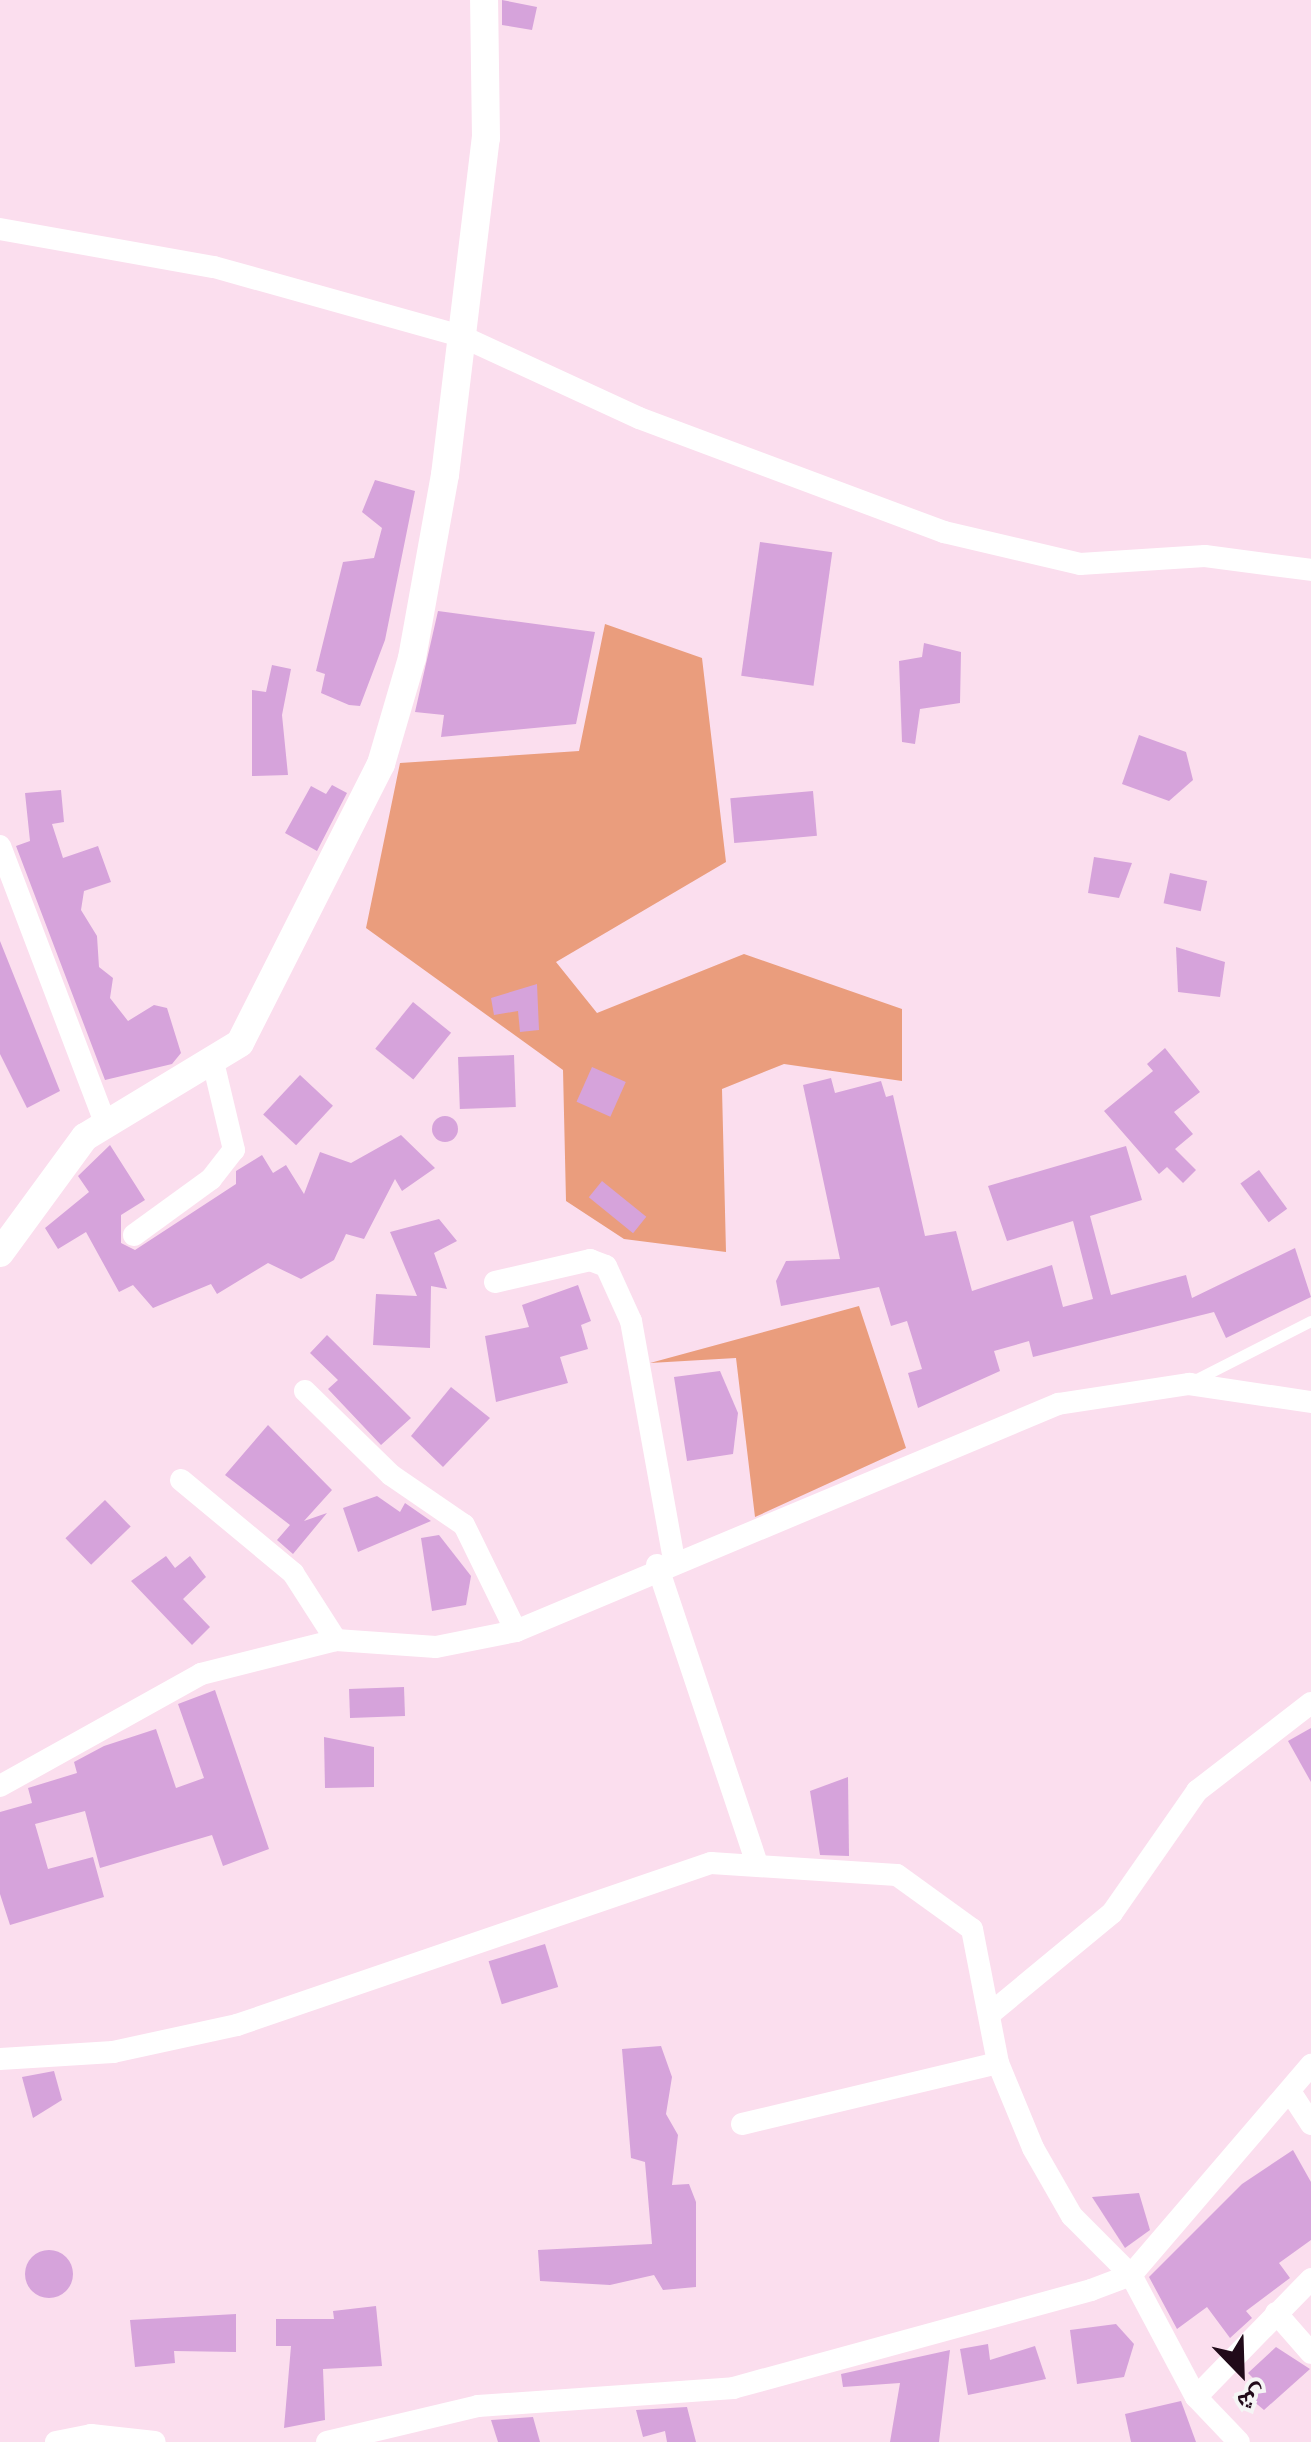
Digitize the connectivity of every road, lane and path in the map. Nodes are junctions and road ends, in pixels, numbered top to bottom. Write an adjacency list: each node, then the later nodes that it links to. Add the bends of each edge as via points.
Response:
1 (484, 0): 3 (street, via 486,138)
2 (0, 229): 3 (street, via 214,267)
3 (461, 336): 4 (street, via 640,418 944,532 1080,564 1204,556); 6 (street, via 432,562 397,718 251,1024)
4 (1311, 570)
5 (0, 846): 7 (street)
6 (214, 1066): 7 (street); 8 (street, via 232,1113 234,1150 211,1179)
7 (106, 1123): 9 (street, via 66,1155)
8 (134, 1235)
9 (0, 1253)
10 (494, 1282): 16 (street, via 590,1260 606,1266 631,1320)
11 (1311, 1321): 12 (lane)
12 (1189, 1384): 14 (street); 16 (street, via 1014,1417 808,1512)
13 (305, 1391): 17 (street, via 391,1475 464,1525)
14 (1311, 1402)
15 (181, 1480): 18 (street, via 293,1573)
16 (665, 1562): 17 (street); 21 (street)
17 (516, 1631): 18 (street, via 436,1646)
18 (336, 1640): 20 (street, via 201,1674)
19 (1311, 1703): 22 (street, via 1197,1791 1112,1913)
20 (0, 1786)
21 (756, 1860): 22 (street, via 897,1875 926,1889 972,1929); 23 (street, via 668,1876 237,2025 113,2052)
22 (991, 2013): 24 (street)
23 (0, 2059)
24 (998, 2063): 27 (street); 29 (street, via 1060,2198)
25 (1311, 2065): 26 (street)
26 (1292, 2093): 28 (street); 29 (street)
27 (742, 2124)
28 (1311, 2124)
29 (1131, 2275): 33 (street); 36 (street, via 734,2388 478,2406)
30 (1311, 2279): 31 (street)
31 (1276, 2313): 32 (street); 33 (street)
32 (1311, 2353)
33 (1196, 2397): 37 (street)
34 (56, 2442): 35 (street, via 91,2435)
35 (155, 2442)
36 (327, 2442)
37 (1239, 2442)

